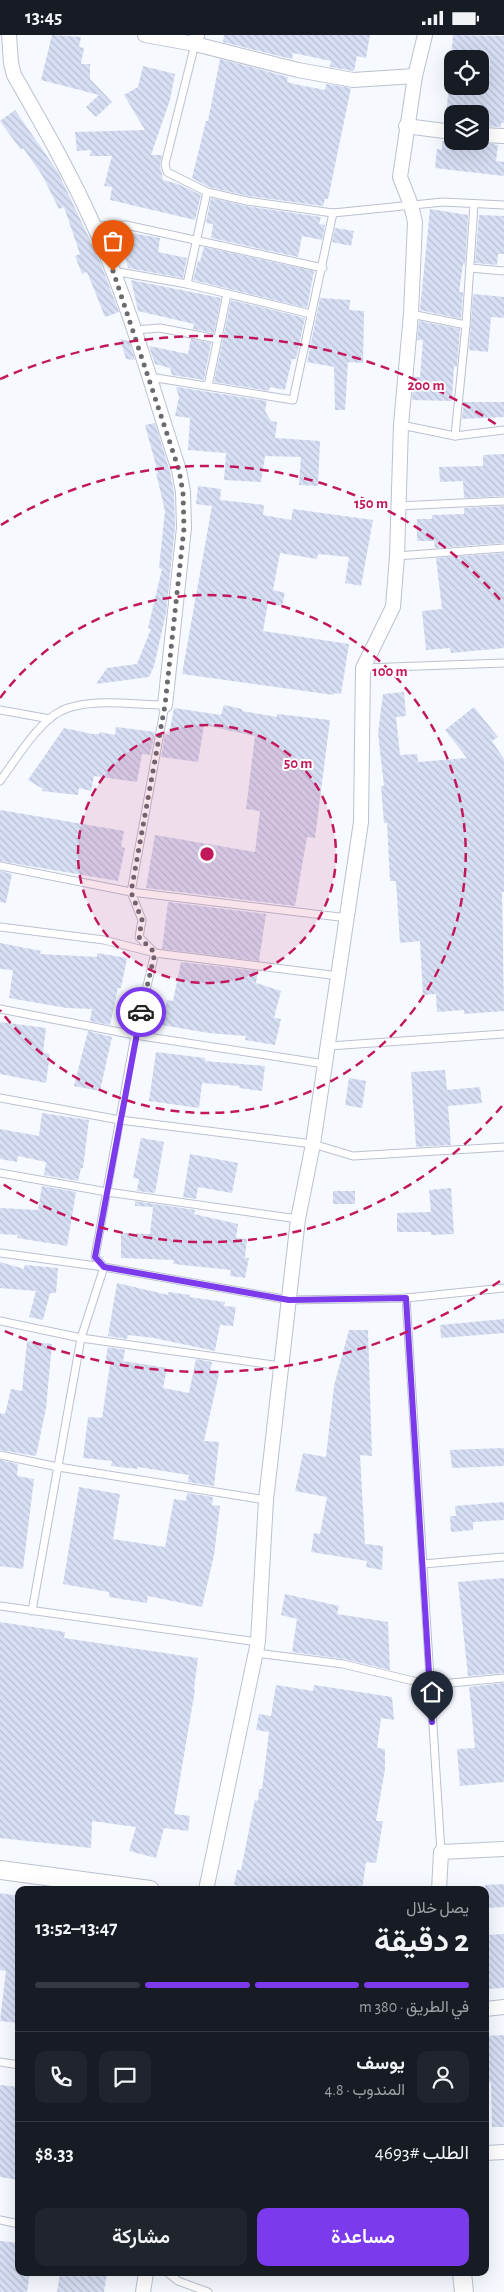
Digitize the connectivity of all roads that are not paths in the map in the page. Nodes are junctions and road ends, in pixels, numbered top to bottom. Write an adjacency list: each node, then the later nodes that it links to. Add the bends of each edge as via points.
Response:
1 (9, 35): 15 (street, via 14,75 55,146)
2 (145, 35): 4 (street)
3 (425, 35): 5 (street)
4 (196, 39): 5 (street, via 298,70 353,81); 10 (lane, via 165,169)
5 (415, 76): 6 (street)
6 (406, 126): 7 (street); 12 (street, via 400,177)
7 (444, 131)
8 (489, 135): 9 (street)
9 (504, 136)
10 (207, 193): 14 (lane); 16 (lane)
11 (474, 204): 12 (lane); 13 (lane); 18 (lane)
12 (412, 205): 14 (lane); 24 (street)
13 (504, 205)
14 (334, 213): 17 (lane)
15 (95, 226): 16 (lane, via 126,225); 19 (street)
16 (197, 239): 17 (lane); 21 (lane)
17 (323, 267): 23 (lane)
18 (470, 268): 20 (lane); 25 (lane)
19 (113, 271): 21 (lane); 26 (street)
20 (504, 271)
21 (187, 284): 22 (lane)
22 (227, 294): 23 (lane); 27 (lane)
23 (311, 314): 29 (lane, via 293,400)
24 (411, 314): 25 (lane); 30 (street)
25 (466, 325): 32 (lane)
26 (134, 330): 27 (lane, via 160,328); 28 (street)
27 (217, 339): 29 (lane)
28 (148, 377): 29 (lane); 39 (street, via 179,470 183,493 184,528)
29 (208, 387)
30 (401, 425): 32 (lane); 34 (street)
31 (504, 430): 32 (lane)
32 (455, 436)
33 (504, 501): 34 (lane)
34 (397, 506): 36 (street)
35 (504, 549): 36 (lane)
36 (397, 556): 38 (street, via 393,607)
37 (504, 663): 38 (lane)
38 (363, 668): 45 (street, via 361,822)
39 (165, 705): 41 (lane, via 84,704 59,711); 44 (lane)
40 (0, 710): 41 (lane)
41 (50, 719): 42 (lane)
42 (0, 781)
43 (0, 866): 44 (lane)
44 (131, 892): 45 (lane); 47 (lane, via 142,920 139,937)
45 (348, 918): 48 (street)
46 (0, 927): 47 (lane, via 104,940)
47 (155, 953): 48 (lane); 51 (lane)
48 (340, 976): 52 (street)
49 (0, 1009): 51 (lane)
50 (504, 1034): 52 (lane)
51 (135, 1035): 53 (lane); 55 (lane)
52 (329, 1046): 53 (street)
53 (325, 1064): 56 (street)
54 (0, 1098): 55 (lane)
55 (120, 1120): 56 (lane); 59 (lane)
56 (314, 1144): 57 (lane, via 353,1156); 60 (street)
57 (504, 1147)
58 (0, 1173): 59 (lane)
59 (107, 1192): 60 (lane); 62 (lane, via 95,1257)
60 (298, 1219): 65 (street)
61 (0, 1253): 62 (lane)
62 (104, 1267): 65 (lane); 67 (lane)
63 (504, 1288): 64 (lane)
64 (406, 1298): 65 (lane); 73 (lane)
65 (289, 1300): 68 (street)
66 (0, 1321): 67 (lane)
67 (81, 1338): 68 (lane); 70 (lane)
68 (281, 1367): 71 (street)
69 (0, 1455): 70 (lane)
70 (58, 1467): 71 (lane); 75 (lane)
71 (266, 1500): 76 (street)
72 (504, 1557): 73 (lane)
73 (423, 1564): 78 (lane)
74 (0, 1606): 75 (lane)
75 (32, 1611): 76 (lane)
76 (257, 1647): 78 (lane); 83 (street)
77 (504, 1678): 78 (lane)
78 (430, 1685): 80 (lane)
79 (504, 1849): 80 (street)
80 (442, 1853): 84 (street)
81 (0, 1871): 82 (street)
82 (118, 1886)
83 (207, 1886)
84 (438, 1886)
85 (504, 2007): 86 (street)
86 (489, 2009)
87 (0, 2062): 88 (lane)
88 (15, 2064)
89 (504, 2152): 90 (street)
90 (489, 2153)
91 (0, 2220): 92 (lane)
92 (15, 2222)
93 (146, 2276): 96 (street)
94 (172, 2276): 97 (lane)
95 (462, 2276): 98 (street)
96 (143, 2292)
97 (208, 2292)
98 (464, 2292)

